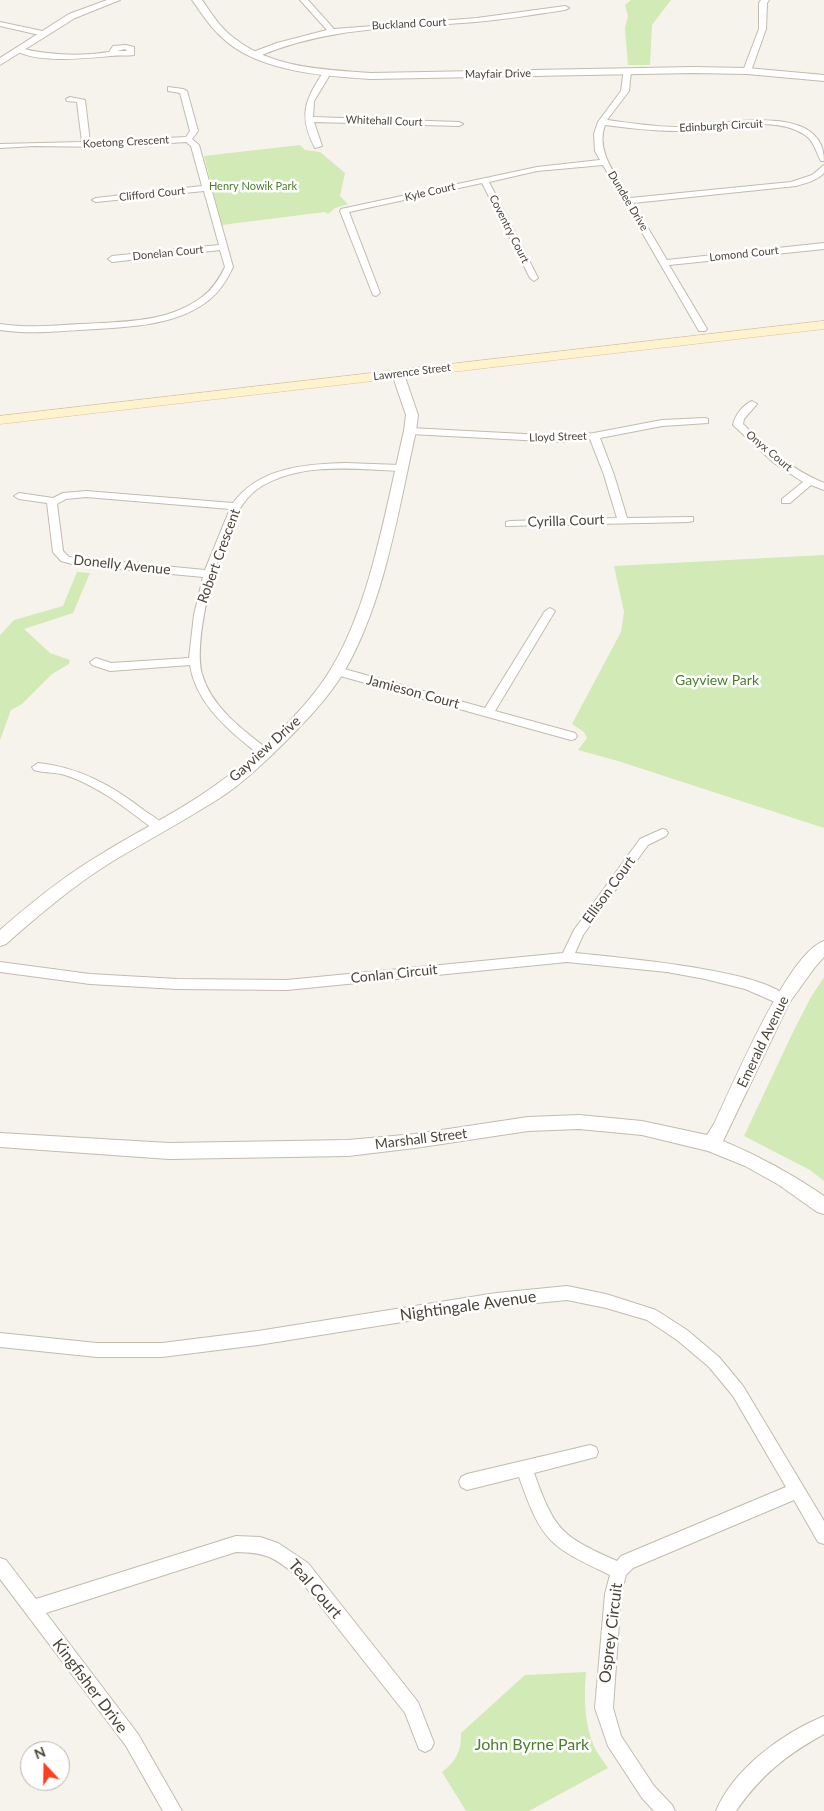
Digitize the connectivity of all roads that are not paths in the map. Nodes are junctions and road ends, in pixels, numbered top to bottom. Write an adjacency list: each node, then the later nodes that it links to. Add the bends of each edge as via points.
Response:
1 (197, 0): 11 (street, Mayfair Drive, via 230,40)
2 (304, 0): 7 (street)
3 (765, 0): 14 (street, via 763,30)
4 (110, 1): 8 (street, via 72,16)
5 (565, 8): 7 (street, Buckland Court, via 464,21)
6 (0, 24): 8 (street)
7 (331, 30): 11 (street, Buckland Court, via 294,38)
8 (44, 34): 9 (street)
9 (19, 50): 10 (street, via 63,58); 12 (street)
10 (113, 53)
11 (256, 54): 15 (street, Mayfair Drive, via 275,62)
12 (0, 62)
13 (627, 71): 14 (street, Mayfair Drive); 15 (street, Mayfair Drive, via 371,76); 24 (street, Dundee Drive, via 626,91)
14 (746, 71): 16 (street, Mayfair Drive)
15 (327, 73): 23 (street, via 308,106)
16 (824, 78)
17 (194, 87): 19 (street)
18 (171, 89): 19 (street)
19 (183, 91): 26 (street, via 194,131)
20 (90, 97): 22 (street)
21 (70, 99): 22 (street)
22 (80, 100): 27 (street)
23 (308, 119): 25 (street, Whitehall Court); 28 (street)
24 (602, 122): 30 (street, Edinburgh Circuit, via 679,129 780,124 809,134); 31 (street, Dundee Drive, via 596,140)
25 (459, 124)
26 (188, 140): 27 (street, Koetong Crescent); 34 (street, Koetong Crescent, via 195,145)
27 (86, 145): 29 (street, Koetong Crescent)
28 (318, 146)
29 (2, 147)
30 (824, 159)
31 (604, 162): 33 (street, Kyle Court, via 537,169); 36 (street, Dundee Drive)
32 (824, 167): 36 (street, via 815,177 791,184)
33 (484, 180): 41 (street, Coventry Court); 42 (street, Kyle Court, via 344,212)
34 (208, 188): 35 (street, Clifford Court); 38 (street, Koetong Crescent)
35 (96, 200)
36 (628, 201): 40 (street, Dundee Drive)
37 (824, 246): 40 (street, Lomond Court)
38 (224, 247): 39 (street, Donelan Court); 45 (street, Koetong Crescent, via 229,267 221,284 181,312 143,323 122,325)
39 (112, 258)
40 (664, 263): 46 (street, Dundee Drive)
41 (534, 278)
42 (376, 293)
43 (824, 316): 46 (main road, Lawrence Street)
44 (824, 325): 46 (main road, Lawrence Street)
45 (0, 327)
46 (704, 333): 47 (main road, Lawrence Street)
47 (396, 370): 49 (main road, Lawrence Street); 50 (main road, Lawrence Street); 52 (street, Gayview Drive, via 412,416)
48 (752, 404): 55 (street, Onyx Court, via 739,418 738,425 783,466)
49 (0, 411)
50 (0, 420)
51 (705, 421): 53 (street, Lloyd Street, via 662,423)
52 (410, 432): 53 (street, Lloyd Street, via 540,439); 54 (street, Gayview Drive)
53 (594, 436): 61 (street, Cyrilla Court)
54 (400, 468): 60 (street, Robert Crescent, via 325,467 290,471 260,484); 68 (street, Gayview Drive, via 373,587)
55 (809, 482): 56 (street, Onyx Court); 59 (street)
56 (824, 487)
57 (19, 496): 58 (street)
58 (54, 501): 60 (street, via 62,496 86,494); 64 (street, Donelly Avenue, via 58,552 65,559)
59 (786, 501)
60 (236, 506): 64 (street, Robert Crescent)
61 (622, 519): 62 (street, Cyrilla Court); 63 (street, Cyrilla Court)
62 (689, 519)
63 (510, 524)
64 (210, 574): 66 (street, Robert Crescent, via 195,631)
65 (550, 611): 69 (street)
66 (193, 661): 67 (street, via 110,667); 71 (street, Robert Crescent, via 204,692 215,709 232,728)
67 (96, 662)
68 (337, 671): 69 (street, Jamieson Court); 71 (street, Gayview Drive, via 309,709)
69 (488, 713): 70 (street, Jamieson Court)
70 (571, 736)
71 (265, 753): 73 (street, Gayview Drive, via 216,793)
72 (38, 767): 73 (street, via 66,772 90,782 123,799)
73 (160, 828): 75 (street, Gayview Drive, via 66,884)
74 (662, 833): 77 (street, Ellison Court, via 644,842 578,933)
75 (0, 940)
76 (824, 947): 79 (street, Emerald Avenue)
77 (568, 957): 78 (street, Conlan Circuit, via 287,985 90,979); 79 (street, Conlan Circuit, via 667,966 746,984)
78 (0, 967)
79 (782, 1000): 81 (street, Emerald Avenue)
80 (0, 1140): 81 (street, Marshall Street, via 170,1151 348,1148 554,1122 642,1128)
81 (711, 1144): 82 (street, Marshall Street, via 786,1180)
82 (824, 1206)
83 (0, 1340): 87 (street, Nightingale Avenue, via 97,1350 162,1350 496,1300 567,1293 651,1315 714,1362 738,1391)
84 (590, 1452): 85 (street)
85 (524, 1468): 86 (street); 90 (street, via 539,1511 553,1532 567,1545)
86 (467, 1482)
87 (796, 1491): 88 (street, Nightingale Avenue); 90 (street, Osprey Circuit, via 627,1562)
88 (824, 1536)
89 (0, 1566): 91 (street, Kingfisher Drive)
90 (619, 1571): 95 (street, Osprey Circuit, via 613,1594 604,1708 614,1740 648,1792)
91 (32, 1609): 93 (street, Teal Court, via 236,1544 260,1545 278,1551 302,1569 412,1708); 94 (street, Kingfisher Drive, via 132,1740)
92 (824, 1725): 96 (street, via 786,1744 761,1764)
93 (425, 1743)
94 (173, 1811)
95 (666, 1811)
96 (725, 1811)

